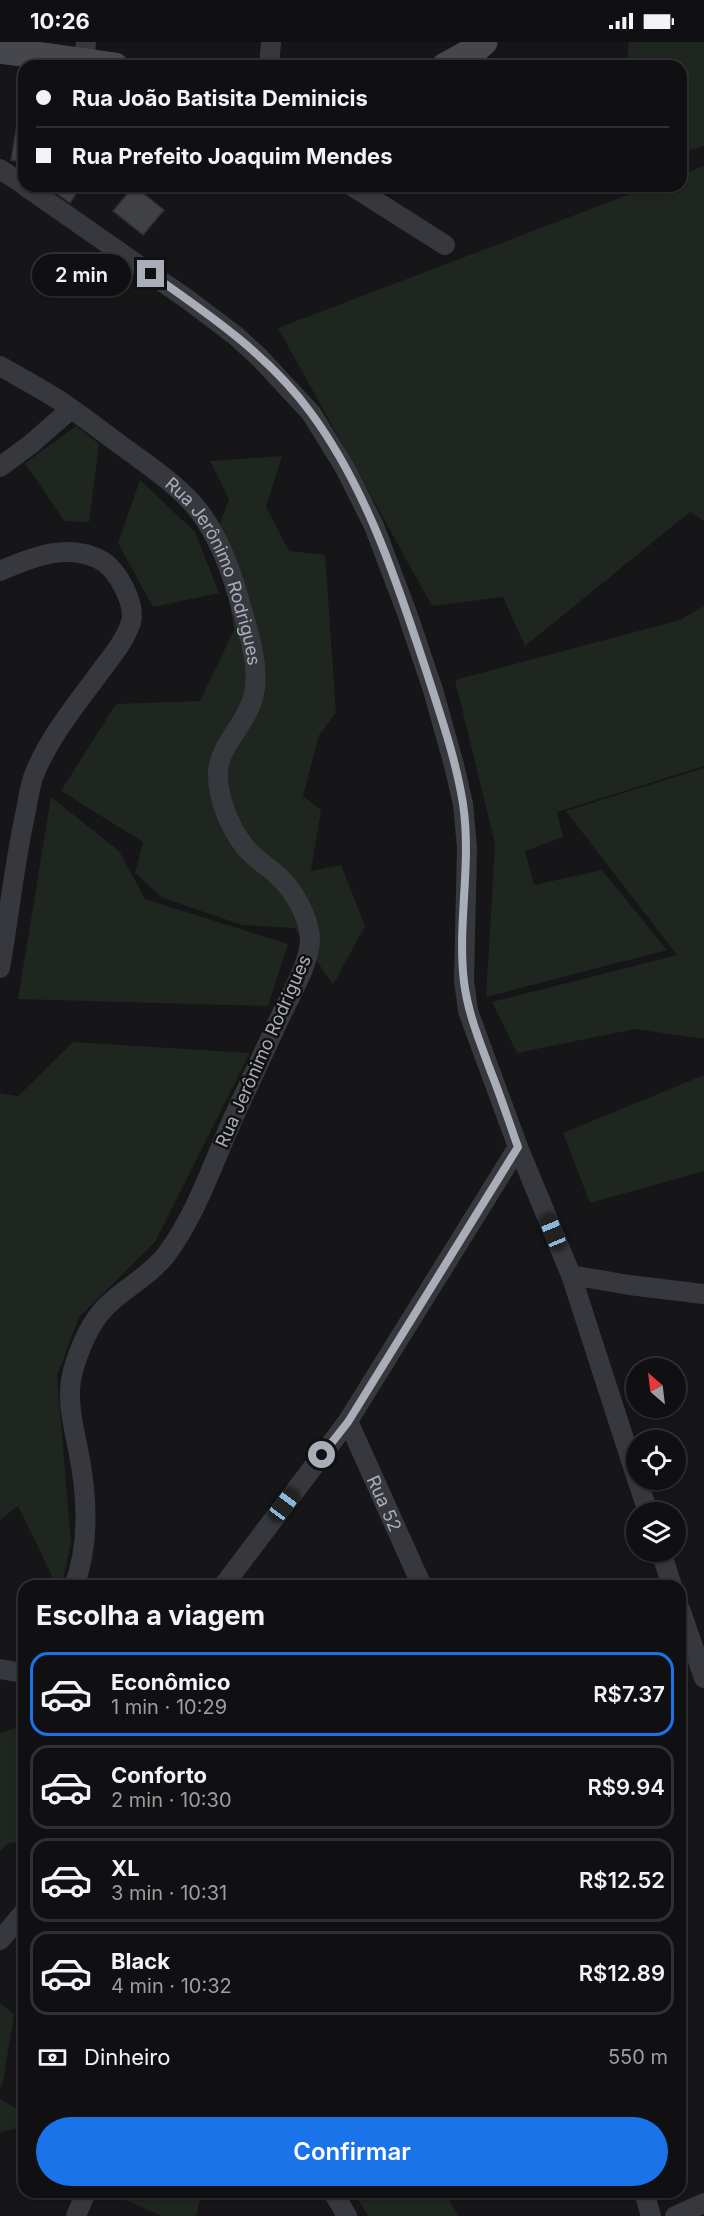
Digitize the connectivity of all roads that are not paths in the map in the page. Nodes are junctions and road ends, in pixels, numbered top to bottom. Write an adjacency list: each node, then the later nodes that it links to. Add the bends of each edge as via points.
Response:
1 (271, 42): 6 (street)
2 (484, 42): 7 (main road)
3 (0, 50): 4 (main road)
4 (85, 52): 5 (main road)
5 (102, 60)
6 (270, 60)
7 (456, 60)
8 (0, 169): 9 (street)
9 (18, 182)
10 (33, 192): 18 (street, via 187,299 260,357 311,413 345,468 374,526 407,613 454,765 467,848 463,944 468,1011)
11 (361, 192): 12 (street)
12 (445, 245)
13 (0, 366): 14 (street, Rua Jerônimo Rodrigues)
14 (70, 409): 15 (street); 24 (street, Rua Jerônimo Rodrigues, via 170,481 198,509 232,573 252,645 255,688 246,717 222,752 218,781 224,808 238,837 246,849 281,878 306,919 310,942 300,976 193,1209 165,1255 108,1304 84,1340 73,1368 69,1403 79,1451 85,1519)
15 (0, 467)
16 (0, 571): 17 (street, via 33,556 62,552 90,555 105,563 120,579 132,619 123,640 52,740 33,777)
17 (0, 968)
18 (518, 1147): 19 (street); 21 (street)
19 (571, 1275): 20 (street); 22 (street)
20 (704, 1294)
21 (348, 1422): 25 (street); 26 (street, Rua 52)
22 (626, 1443)
23 (664, 1562): 27 (street)
24 (76, 1580)
25 (228, 1580)
26 (419, 1580)
27 (670, 1580)
28 (686, 1631): 31 (street)
29 (0, 1668): 30 (street)
30 (18, 1671)
31 (704, 1678)
32 (18, 1919): 33 (street)
33 (0, 1940)
34 (84, 2198): 37 (street)
35 (336, 2198): 38 (street)
36 (646, 2198): 39 (street)
37 (76, 2216)
38 (347, 2216)
39 (651, 2216)

